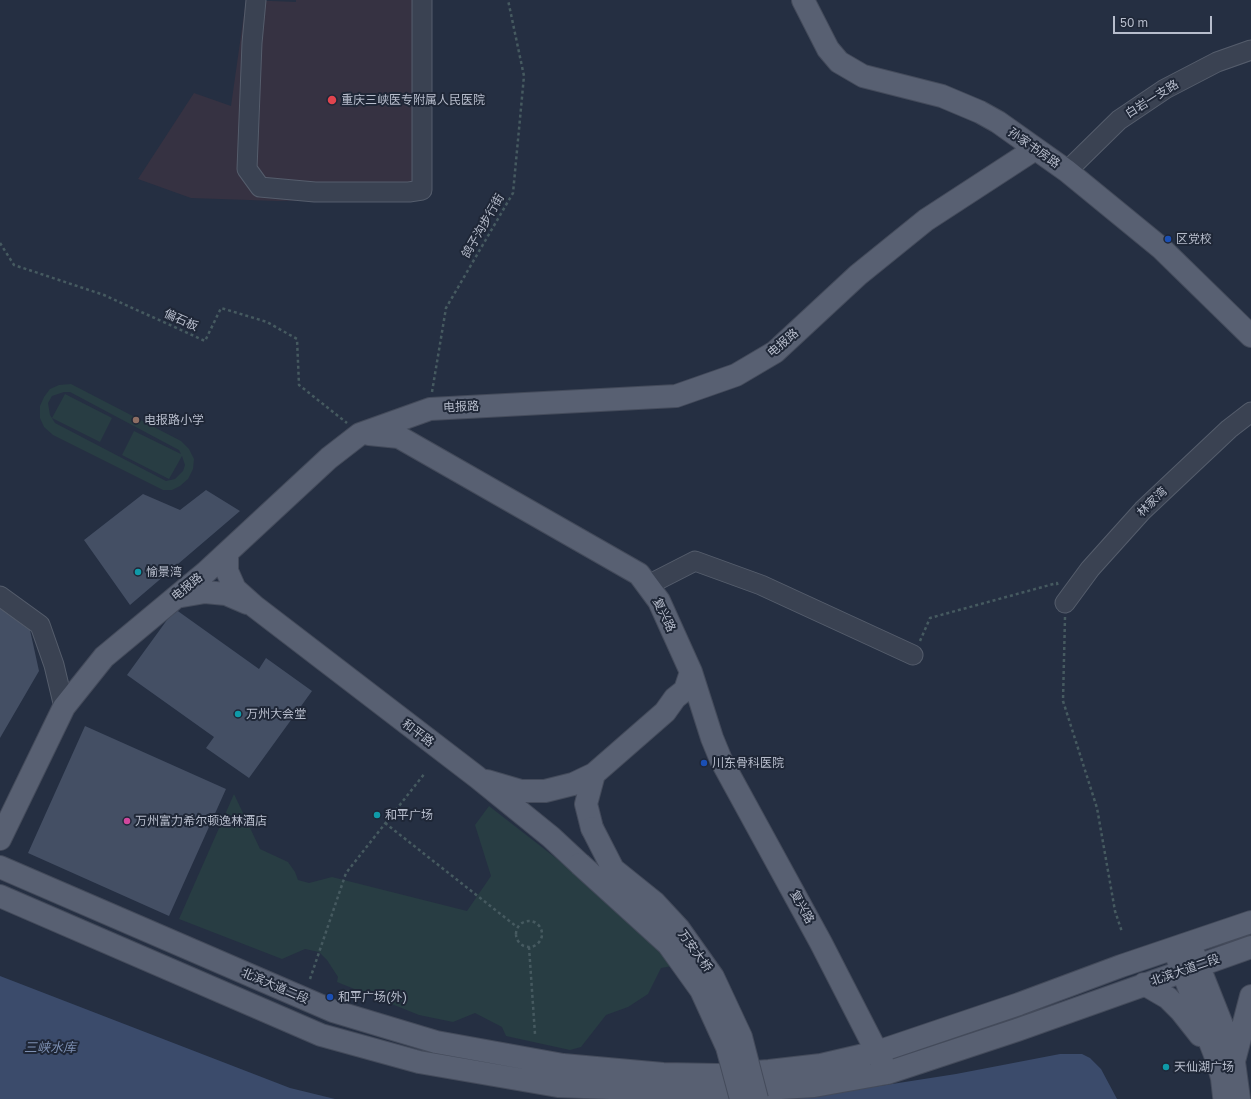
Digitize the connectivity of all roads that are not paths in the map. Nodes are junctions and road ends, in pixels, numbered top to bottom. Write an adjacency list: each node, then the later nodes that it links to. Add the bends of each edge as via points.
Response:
1 (256, 0): 3 (street, via 247,169 260,187 315,192 422,190)
2 (803, 0): 5 (main road, 孙家书房路, via 828,49 839,62 851,70 863,76 942,96 963,104 998,122)
3 (417, 1)
4 (1251, 50): 6 (street, 白岩一支路, via 1217,62 1165,89 1119,120)
5 (1034, 148): 6 (main road, 孙家书房路); 8 (main road, 电报路, via 926,220 858,275 775,352 736,375 676,396)
6 (1068, 171): 7 (main road, 孙家书房路, via 1161,248)
7 (1251, 336)
8 (427, 410): 10 (main road, 电报路); 11 (main road, via 414,419 410,428 411,437)
9 (1251, 412): 16 (street, 林家湾, via 1143,510 1090,569)
10 (360, 434): 11 (main road, 复兴路, via 400,437); 12 (main road, 电报路, via 329,458)
11 (426, 451): 13 (main road, 复兴路, via 639,574)
12 (227, 553): 15 (main road, 电报路); 17 (main road, 和平路, via 227,571 235,589)
13 (648, 585): 18 (street, via 695,561 761,585); 19 (main road, 复兴路, via 659,601)
14 (0, 596): 20 (street, via 40,625 54,665)
15 (175, 597): 17 (main road, 和平路, via 205,592 226,594); 20 (main road, 电报路, via 104,656)
16 (1065, 603)
17 (254, 606): 24 (main road, 和平路)
18 (914, 655)
19 (691, 672): 21 (main road, via 685,690 675,698); 22 (main road, 复兴路)
20 (64, 707): 25 (main road, 电报路)
21 (665, 712): 22 (main road, via 684,710 698,719); 23 (main road)
22 (712, 738): 35 (main road, 复兴路, via 721,760)
23 (594, 774): 24 (main road, via 573,784 545,791 521,791); 39 (main road, 万安大桥, bridge, via 586,804 592,828 613,869 654,902 679,929 714,976 741,1037)
24 (477, 777): 26 (main road, 和平路)
25 (0, 839)
26 (580, 864): 38 (main road, 万安大桥, bridge, via 668,944 701,990 727,1047)
27 (0, 867): 35 (main road, 北滨大道二段, bridge, via 332,1011 436,1042 563,1065 663,1074 718,1074 821,1065)
28 (0, 896): 36 (main road, 北滨大道二段, bridge, via 321,1035 419,1062 558,1086 714,1092 814,1086)
29 (1251, 922): 30 (main road, 北滨大道二段)
30 (1182, 946): 32 (main road); 35 (main road, 北滨大道二段)
31 (1251, 947): 32 (main road, 北滨大道二段)
32 (1190, 968): 33 (main road, 北滨大道二段); 37 (main road)
33 (1144, 984): 36 (main road, 北滨大道二段); 37 (main road, via 1168,998 1181,1011)
34 (1251, 996): 37 (main road)
35 (877, 1052): 36 (main road, 复兴路)
36 (887, 1073)
37 (1229, 1082)
38 (741, 1099)
39 (757, 1099)

